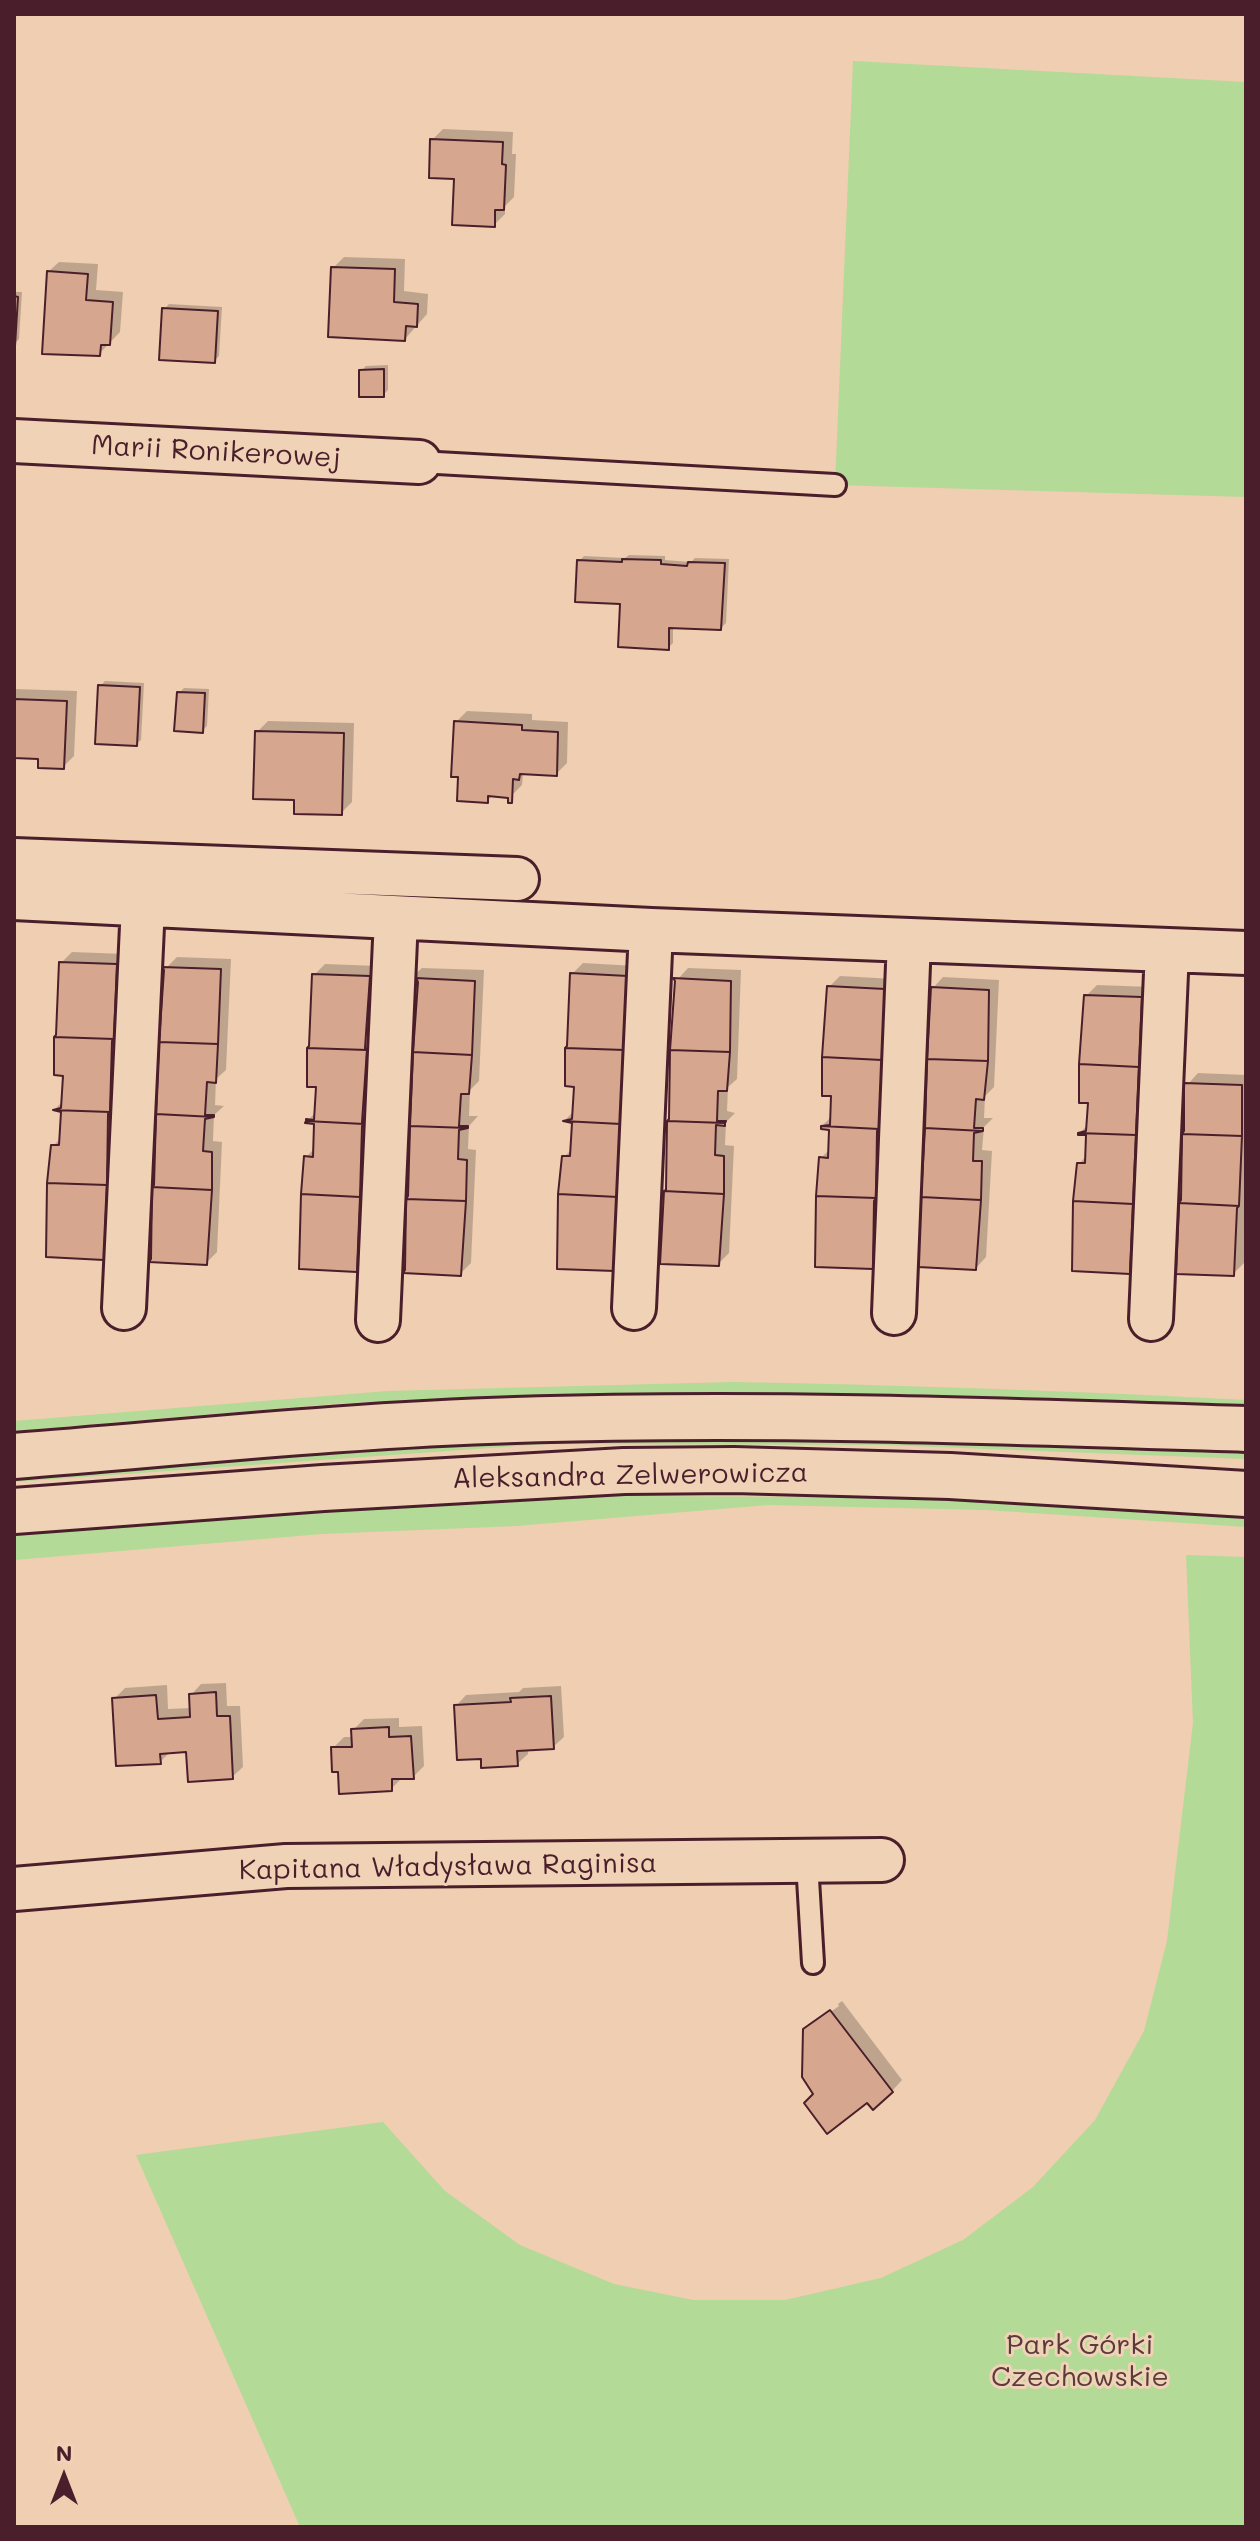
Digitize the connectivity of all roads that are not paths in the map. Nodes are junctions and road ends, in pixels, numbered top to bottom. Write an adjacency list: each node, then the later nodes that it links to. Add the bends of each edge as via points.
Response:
1 (14, 441): 2 (street, Marii Ronikerowej)
2 (419, 462): 3 (lane)
3 (835, 485)
4 (14, 860): 5 (street)
5 (517, 879)
6 (14, 898): 7 (street)
7 (143, 905): 8 (street); 13 (street)
8 (396, 918): 9 (street); 17 (street)
9 (651, 930): 10 (street); 14 (street)
10 (909, 940): 11 (street); 15 (street)
11 (1167, 950): 12 (street); 16 (street)
12 (1246, 953)
13 (124, 1308)
14 (634, 1308)
15 (894, 1313)
16 (1151, 1319)
17 (378, 1320)
18 (1246, 1429): 19 (street, Aleksandra Zelwerowicza, via 865,1417 511,1420)
19 (14, 1456)
20 (1246, 1494): 21 (street, Aleksandra Zelwerowicza, via 936,1475 624,1471)
21 (14, 1511)
22 (882, 1860): 23 (street, Kapitana Władysława Raginisa)
23 (807, 1862): 24 (street, Kapitana Władysława Raginisa, via 286,1866); 25 (lane)
24 (14, 1889)
25 (813, 1963)

